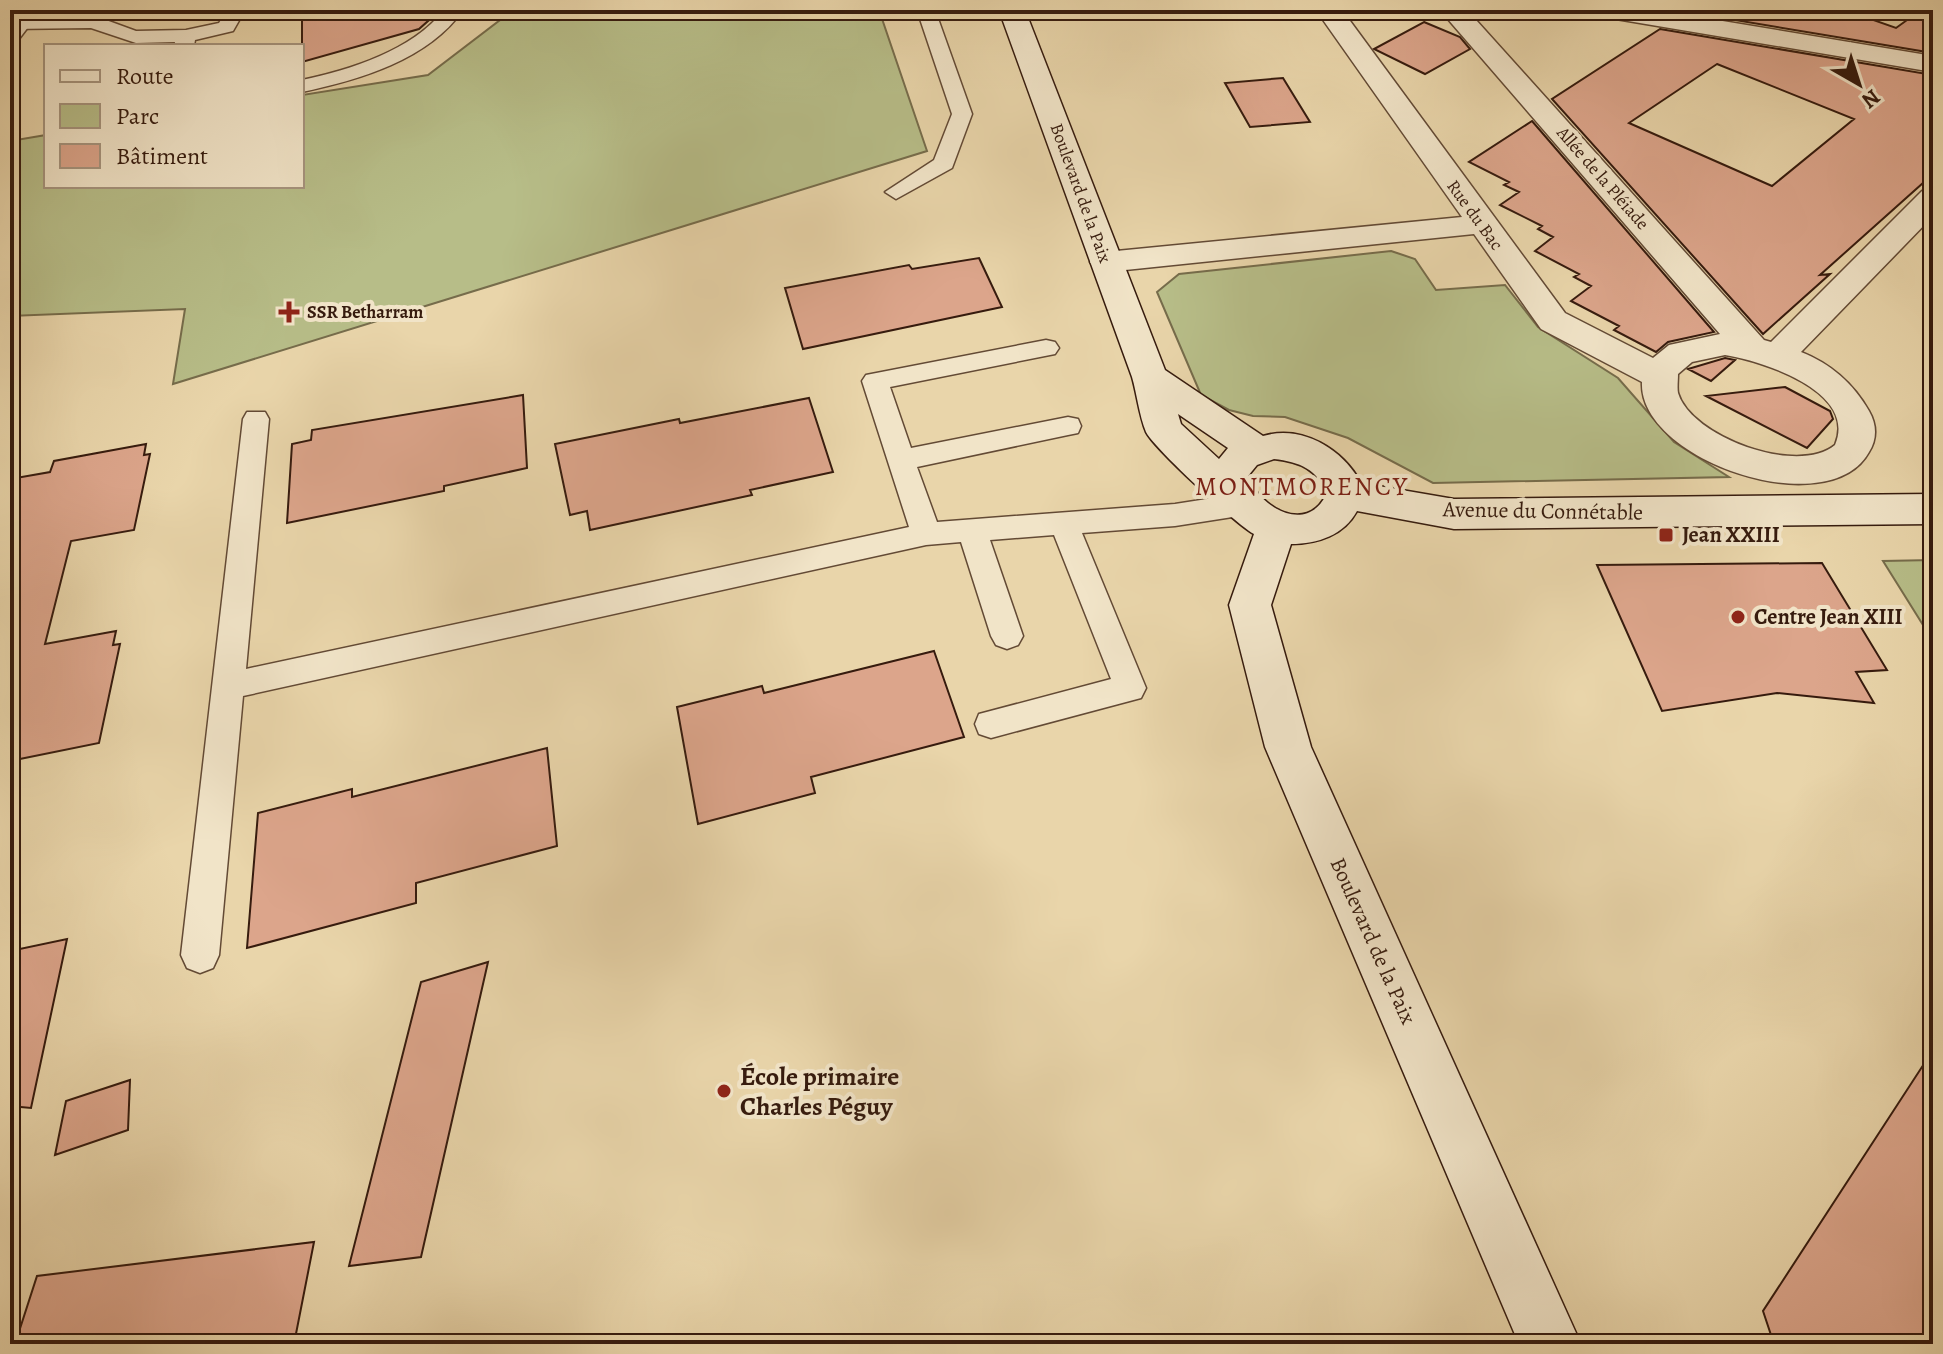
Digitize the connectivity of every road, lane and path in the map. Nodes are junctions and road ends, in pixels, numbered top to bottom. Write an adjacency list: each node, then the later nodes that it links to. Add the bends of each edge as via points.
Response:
1 (118, 10): 9 (lane)
2 (236, 10): 11 (lane, via 226,27)
3 (454, 10): 13 (lane, via 448,23 406,50)
4 (926, 10): 14 (lane, via 962,114 944,163)
5 (1012, 10): 17 (street, Boulevard de la Paix)
6 (1329, 10): 16 (street, Rue du Bac)
7 (1453, 10): 19 (street, Allée de la Pléiade)
8 (1610, 10): 12 (street)
9 (95, 22): 10 (lane); 11 (lane, via 136,37)
10 (18, 23)
11 (185, 41)
12 (1933, 64)
13 (304, 86)
14 (896, 192)
15 (1933, 198): 19 (street)
16 (1482, 224): 17 (street); 20 (street, Rue du Bac, via 1553,321)
17 (1106, 262): 21 (street, Boulevard de la Paix)
18 (1046, 348): 25 (lane, via 875,381)
19 (1764, 351): 20 (street, via 1701,346 1680,352); 20 (street, via 1818,376 1847,403 1857,422 1857,440 1847,456 1802,471 1740,462 1711,449 1668,413 1659,394)
20 (1659, 376)
21 (1150, 377): 24 (street); 27 (street, Boulevard de la Paix, via 1164,430)
22 (256, 419): 33 (lane)
23 (1068, 426): 25 (lane)
24 (1256, 449): 26 (street, via 1310,452 1338,473); 27 (street, via 1228,474)
25 (901, 460): 31 (lane)
26 (1345, 495): 27 (street, via 1338,513 1308,528); 28 (street, Avenue du Connétable, via 1454,514)
27 (1249, 508): 29 (lane); 36 (street, Boulevard de la Paix, via 1250,605 1288,747)
28 (1933, 509)
29 (1064, 523): 30 (lane); 34 (lane, via 1130,688)
30 (972, 531): 31 (lane); 32 (lane)
31 (926, 534): 33 (lane)
32 (1007, 636)
33 (227, 686): 35 (lane)
34 (991, 724)
35 (200, 955)
36 (1550, 1344)

